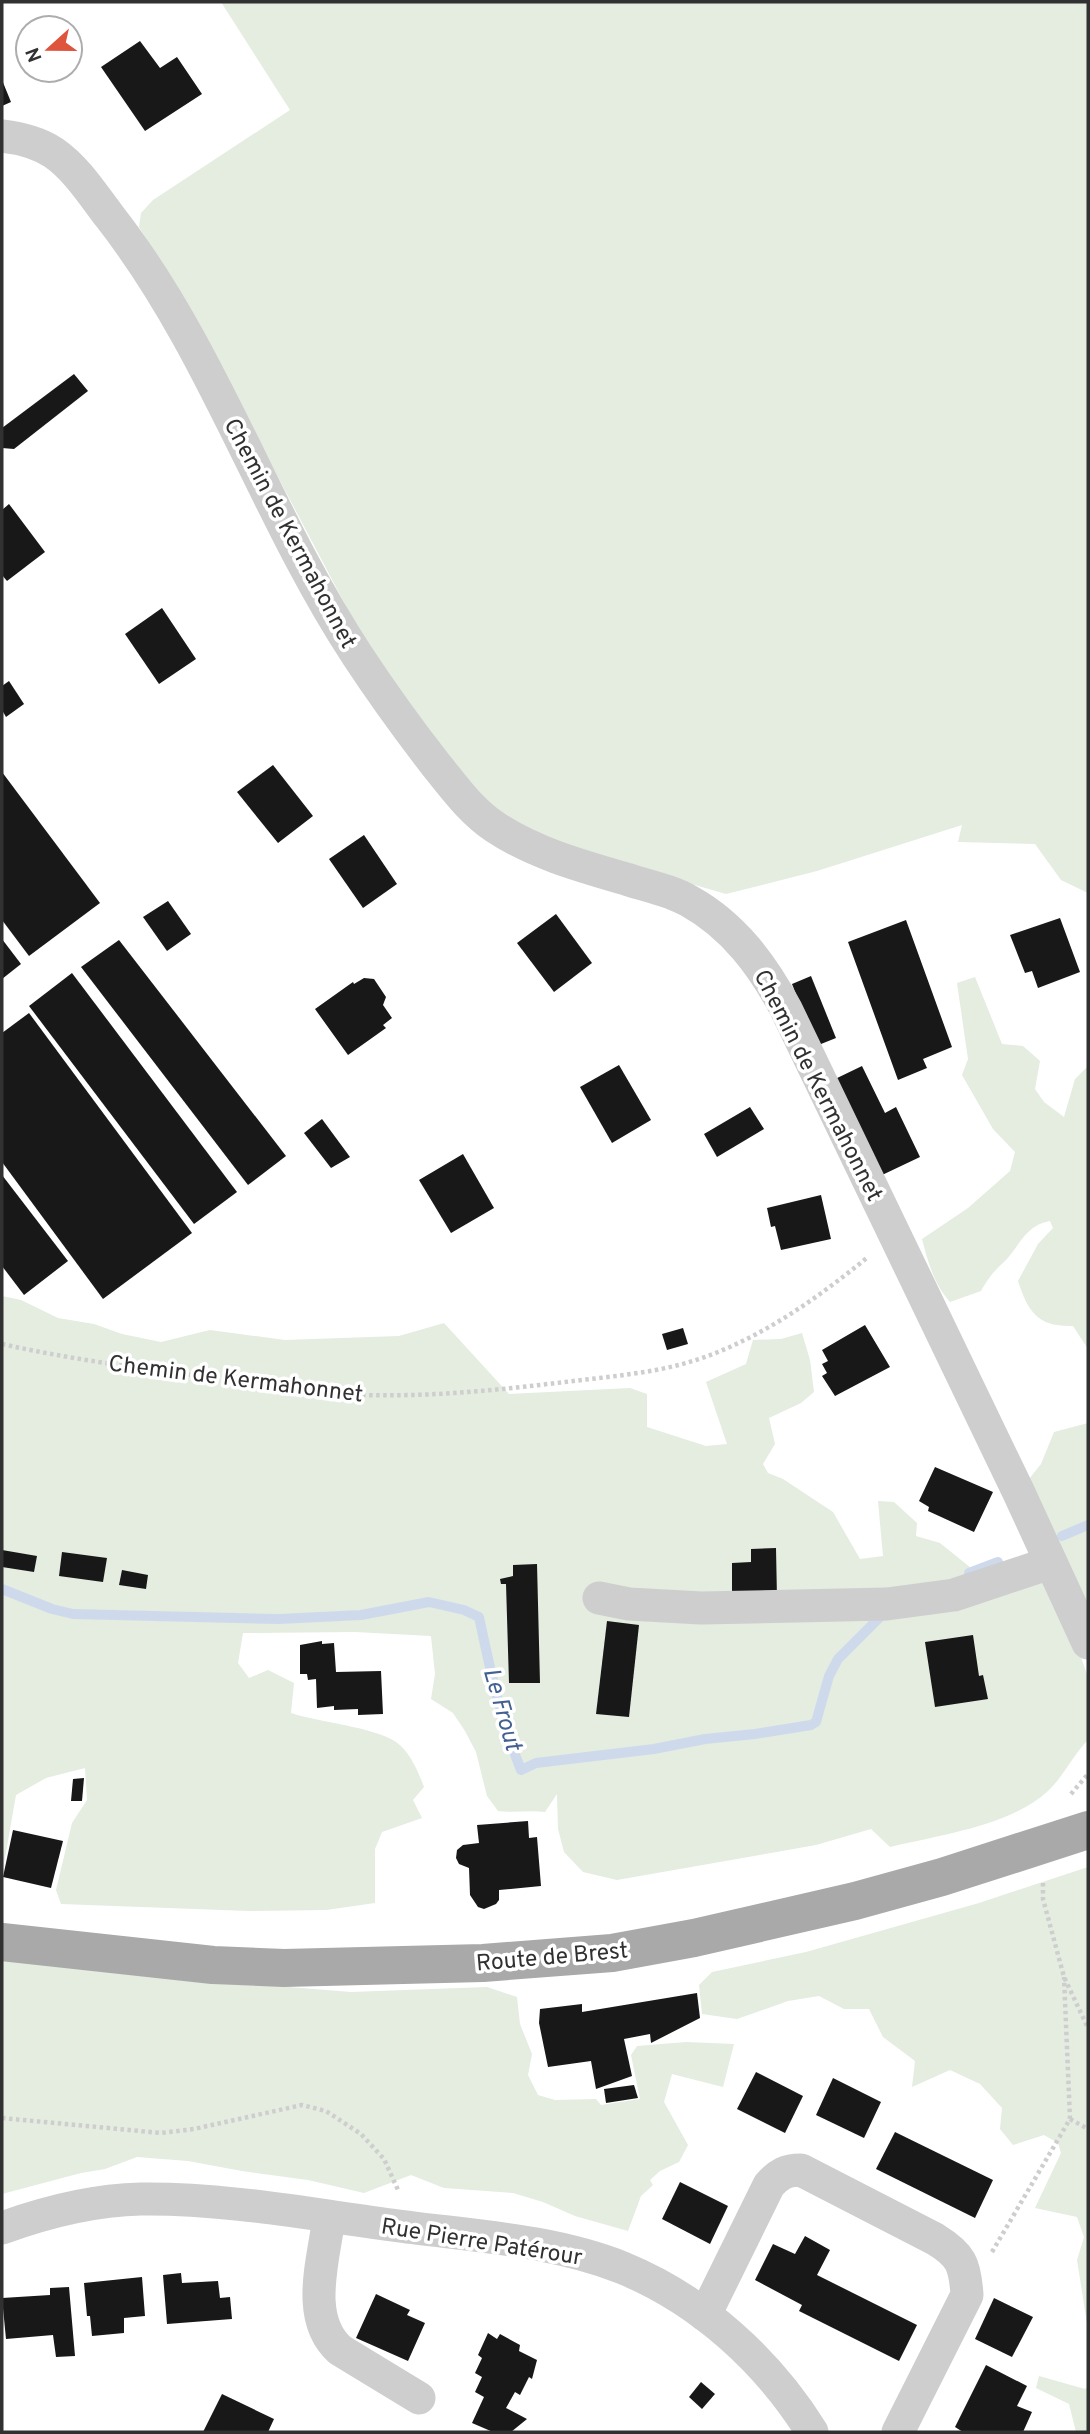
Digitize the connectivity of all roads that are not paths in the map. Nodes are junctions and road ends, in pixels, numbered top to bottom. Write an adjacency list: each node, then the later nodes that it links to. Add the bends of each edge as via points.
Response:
1 (2, 136): 2 (street, Chemin de Kermahonnet, via 41,145 69,166 146,265 317,590 411,733 468,804 493,825 555,857 689,901 723,926 760,964 786,1009)
2 (1050, 1563): 3 (street, via 954,1595 895,1603 701,1608); 4 (street, Chemin de Kermahonnet)
3 (599, 1598)
4 (1088, 1643)
5 (1088, 1830): 6 (main road, Route de Brest, via 900,1889 764,1923 566,1957 284,1968 213,1965)
6 (2, 1942)
7 (329, 2217): 8 (street, Rue Pierre Patérour, via 212,2202 139,2199 72,2208); 9 (street, Rue Pierre Patérour, via 535,2245 597,2260 645,2278); 10 (street, via 318,2300 324,2330 340,2350)
8 (2, 2228)
9 (705, 2315): 11 (street, Rue Pierre Patérour, via 769,2372); 12 (street, via 769,2185 789,2170 801,2171 950,2248 966,2271 967,2295)
10 (419, 2398)
11 (812, 2432)
12 (898, 2432)

